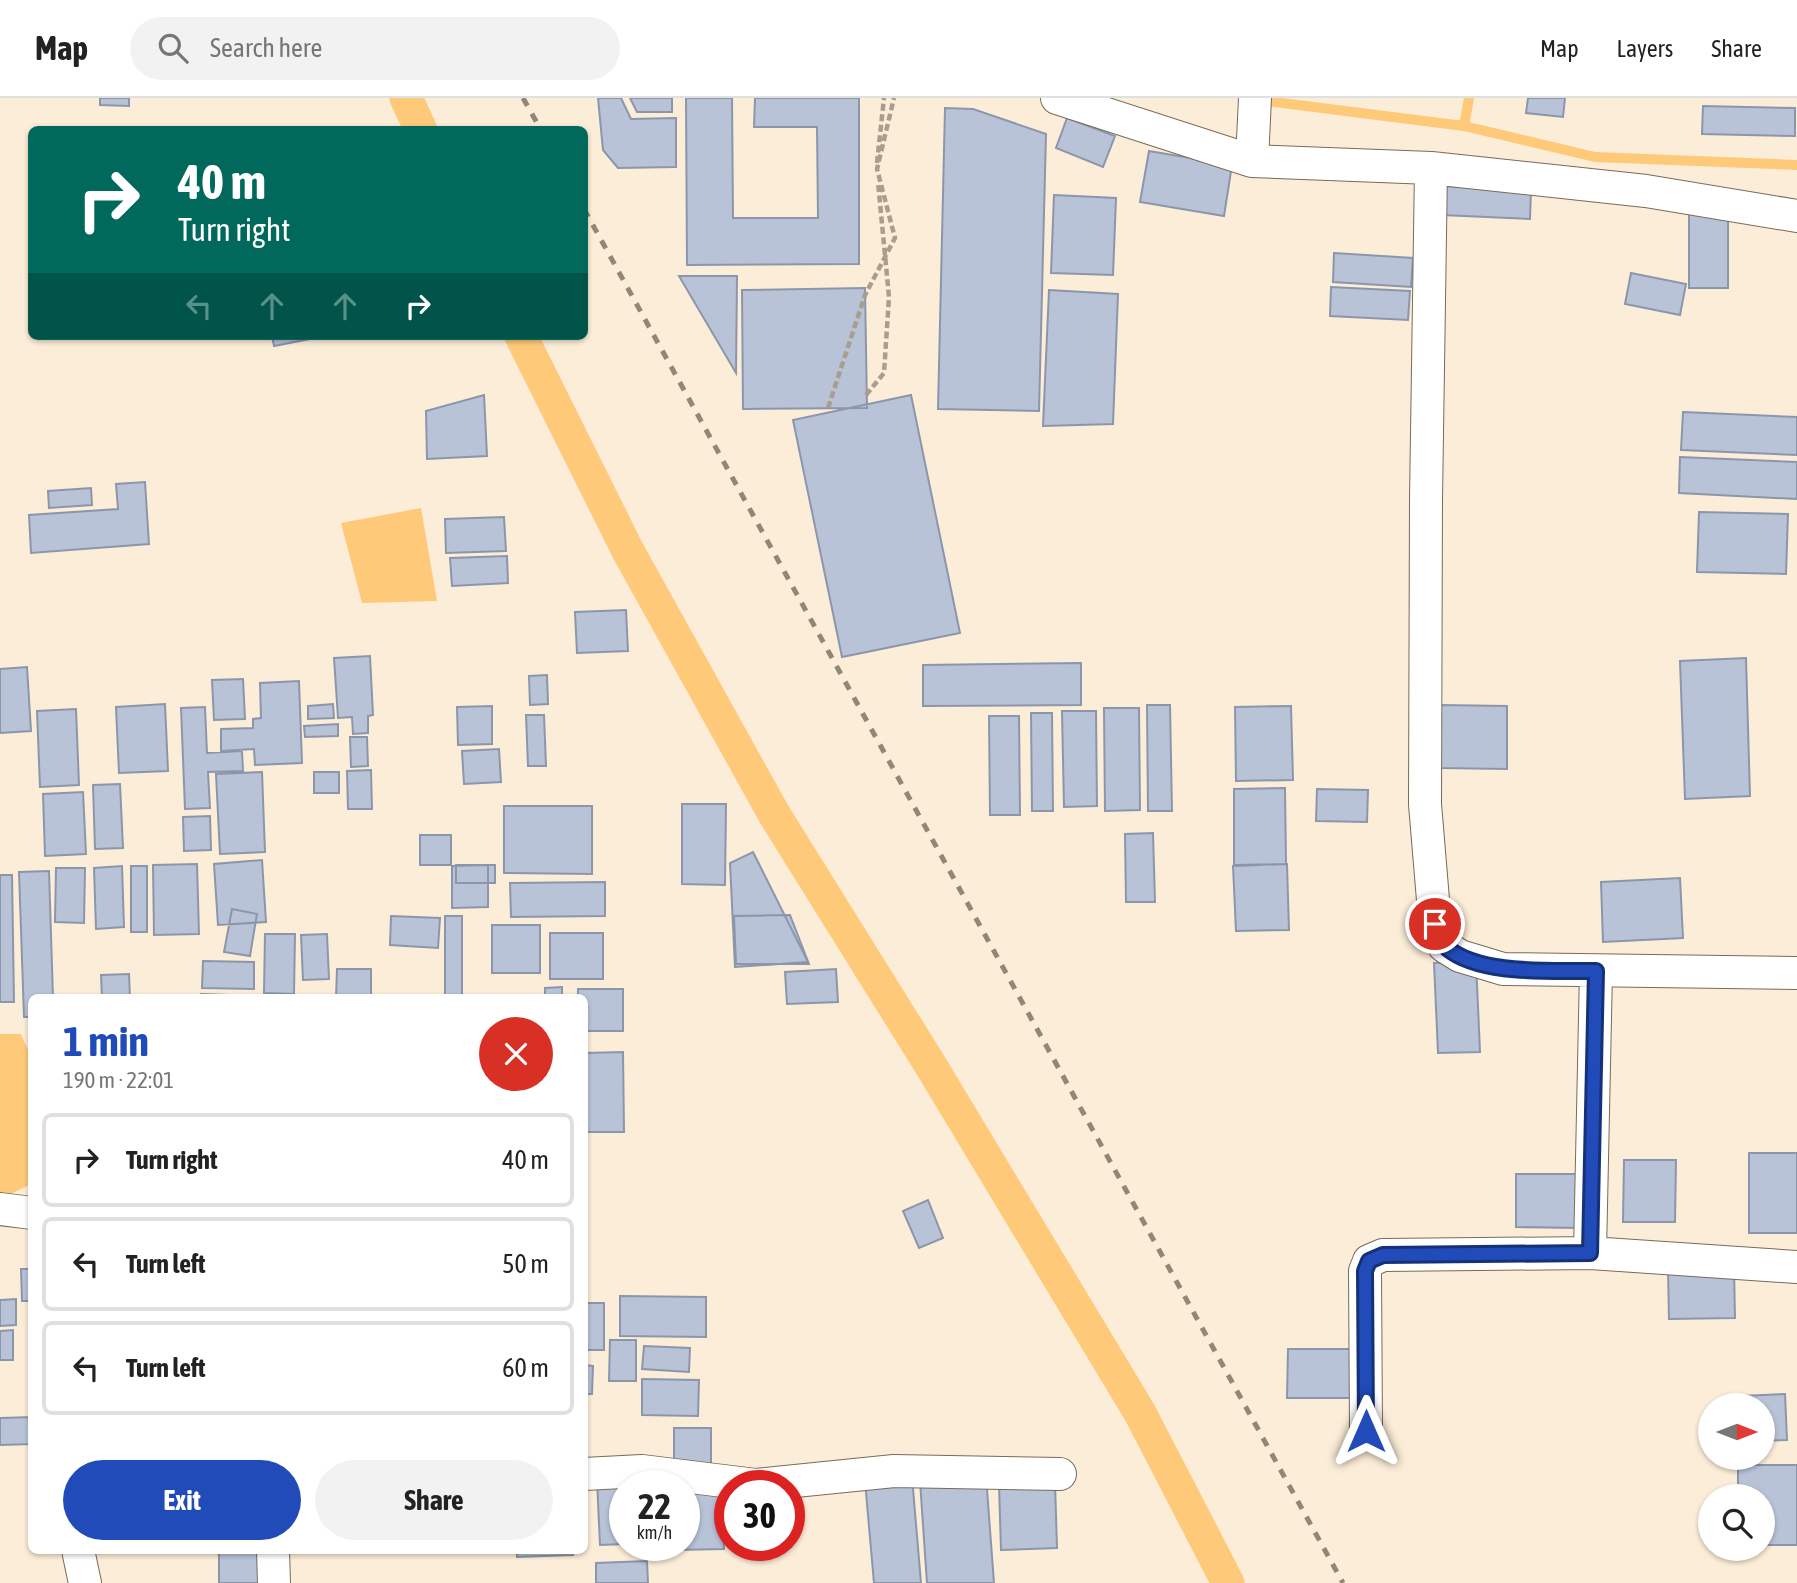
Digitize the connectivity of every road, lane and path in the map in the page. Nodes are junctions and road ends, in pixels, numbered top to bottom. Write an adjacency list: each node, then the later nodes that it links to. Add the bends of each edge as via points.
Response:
1 (884, 98): 7 (path)
2 (894, 98): 7 (path)
3 (1057, 98): 5 (street)
4 (1255, 98): 5 (street)
5 (1252, 161): 6 (street)
6 (1431, 168): 8 (street, via 1646,191); 11 (street, via 1425,804 1435,924 1444,946 1460,956 1503,969)
7 (877, 169): 9 (path, via 889,297 884,373); 10 (path, via 895,238 865,295)
8 (1797, 216)
9 (866, 396)
10 (828, 408)
11 (1596, 971): 12 (street); 15 (street)
12 (1797, 973)
13 (0, 1209): 14 (street)
14 (28, 1212)
15 (1590, 1253): 16 (street); 17 (street, via 1383,1255 1369,1261 1365,1271)
16 (1797, 1267)
17 (1366, 1431)
18 (588, 1474): 19 (street, via 642,1471 756,1485 894,1471)
19 (1060, 1474)
20 (79, 1554): 22 (street)
21 (273, 1554): 23 (street)
22 (85, 1583)
23 (274, 1583)

